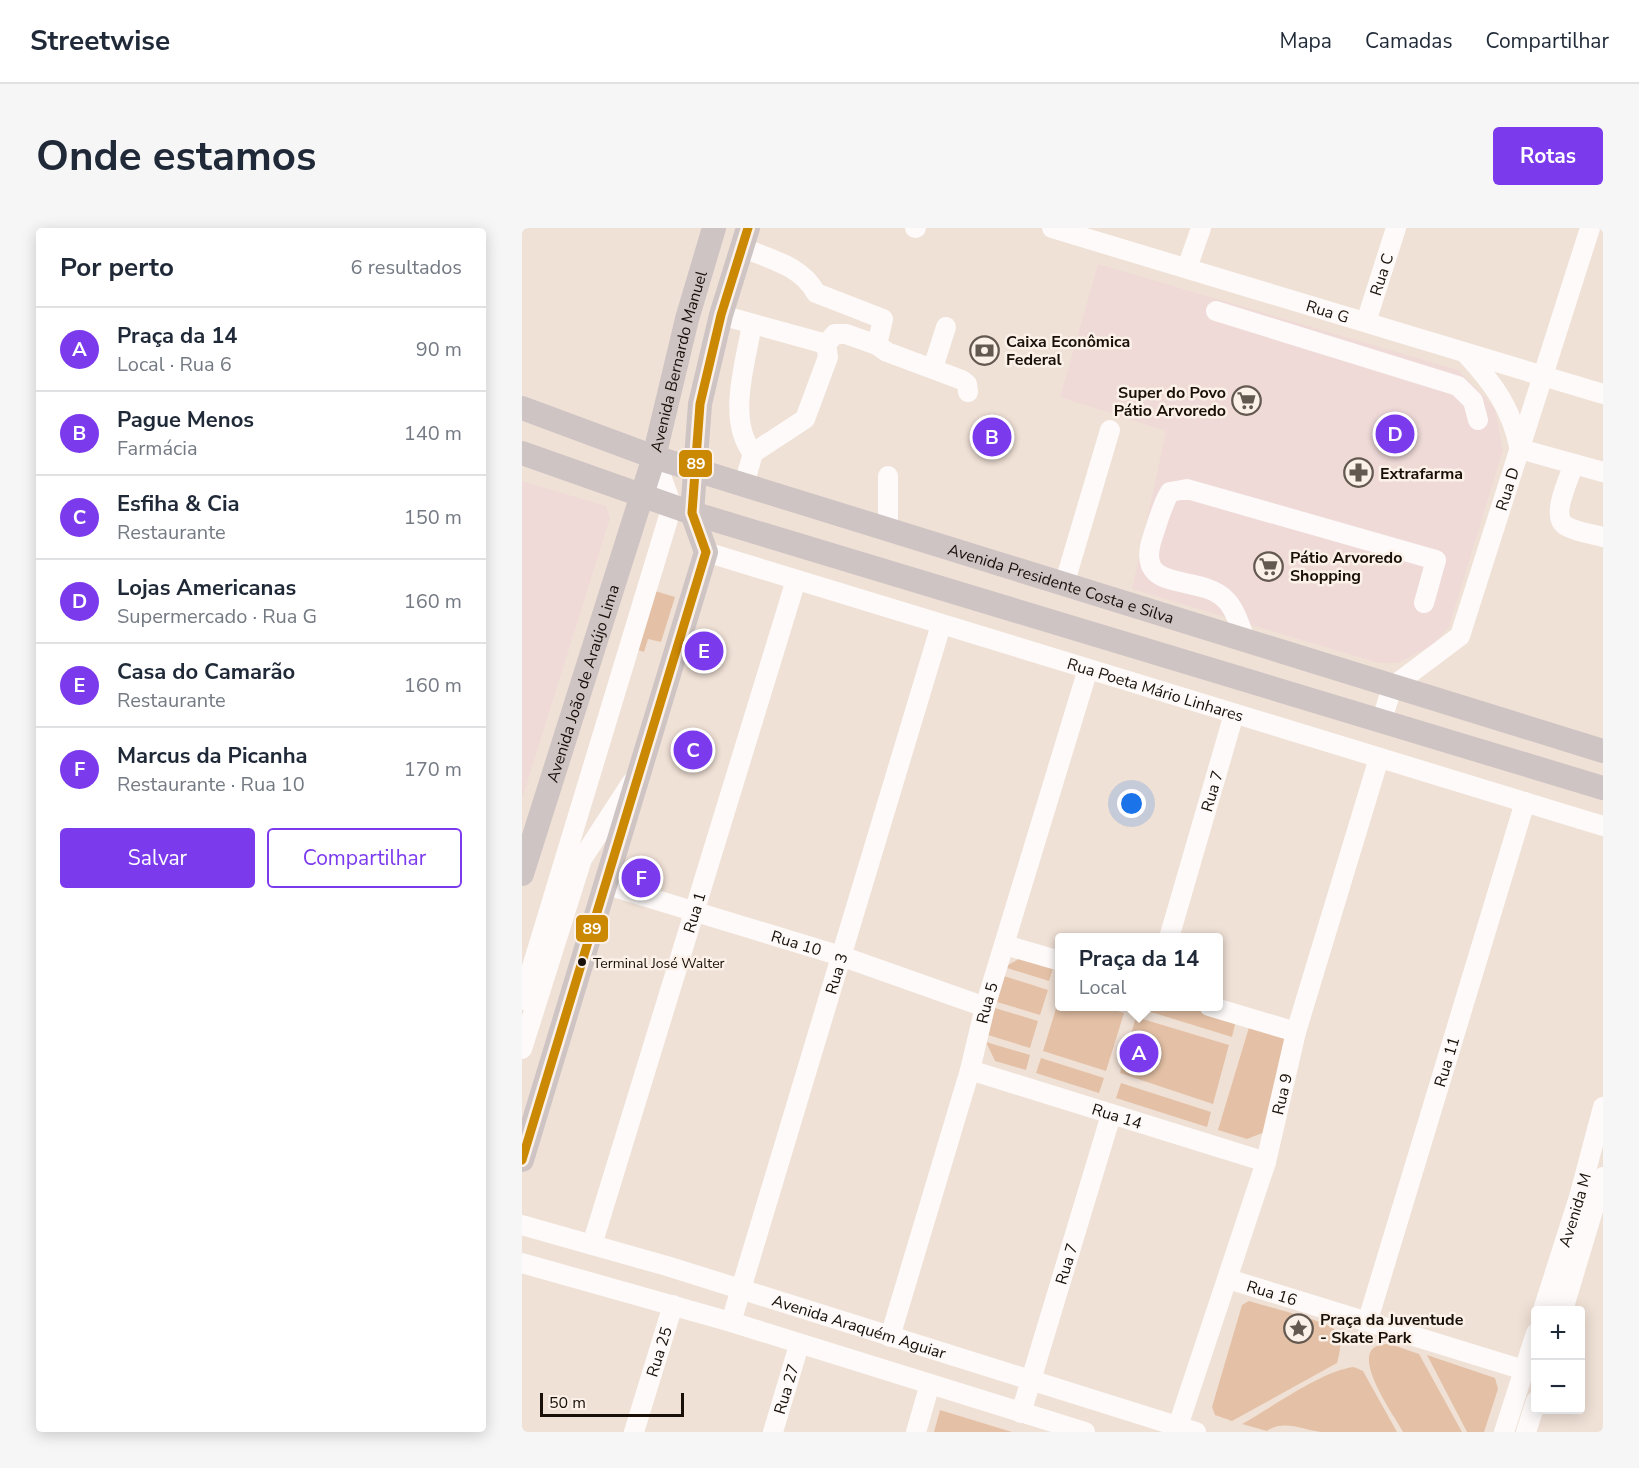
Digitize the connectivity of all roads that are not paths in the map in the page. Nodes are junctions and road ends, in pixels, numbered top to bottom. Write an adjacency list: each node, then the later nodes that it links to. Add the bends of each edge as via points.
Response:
1 (714, 228): 26 (main road, Avenida Bernardo Manuel, via 687,319)
2 (1052, 228): 7 (street, Rua G)
3 (1201, 228): 7 (street)
4 (1396, 228): 10 (street, Rua C)
5 (1590, 228): 17 (street, Rua D)
6 (744, 238): 9 (main road, Avenida Bernardo Manuel); 14 (street, via 799,271 816,293 883,319)
7 (1187, 268): 10 (street, Rua G)
8 (1216, 310): 21 (street, via 1458,386 1473,401)
9 (721, 315): 11 (street); 28 (main road, Avenida Bernardo Manuel, via 700,404)
10 (1366, 322): 15 (street, Rua G)
11 (752, 324): 13 (street); 25 (street, via 739,408 743,441)
12 (946, 327): 16 (street)
13 (826, 344): 14 (street, via 835,334 846,334); 25 (street, via 828,357 805,420)
14 (877, 345): 16 (street)
15 (1467, 354): 17 (street, Rua G); 23 (street, via 1498,390 1508,408)
16 (933, 368): 18 (street, via 962,380)
17 (1543, 374): 19 (street, Rua G); 23 (street, Rua D)
18 (968, 392)
19 (1603, 394)
20 (522, 408): 26 (main road, Avenida Presidente Costa e Silva)
21 (1478, 420)
22 (1110, 430): 38 (street)
23 (1520, 449): 27 (street); 43 (street, Rua D, via 1460,636)
24 (522, 453): 32 (main road)
25 (753, 453): 31 (street)
26 (654, 457): 28 (main road, Avenida Presidente Costa e Silva); 32 (main road, Avenida Bernardo Manuel); 33 (street)
27 (1574, 464): 29 (street); 35 (street, via 1560,519 1565,526)
28 (694, 470): 31 (main road, Avenida Presidente Costa e Silva); 33 (main road, Avenida Bernardo Manuel)
29 (1603, 472)
30 (888, 476): 34 (street)
31 (744, 485): 34 (main road, Avenida Presidente Costa e Silva)
32 (641, 494): 33 (main road); 52 (main road, Avenida João de Araújo Lima)
33 (682, 509): 36 (main road); 45 (main road); 59 (street)
34 (888, 530): 38 (main road, Avenida Presidente Costa e Silva)
35 (1603, 537)
36 (706, 552): 37 (street, Rua Poeta Mário Linhares); 48 (main road)
37 (796, 580): 40 (street, Rua Poeta Mário Linhares); 54 (street, Rua 1)
38 (1064, 585): 41 (main road, Avenida Presidente Costa e Silva)
39 (1424, 603): 41 (street, via 1436,560 1187,489 1170,492 1148,549 1149,564 1157,574 1220,594 1227,600)
40 (941, 625): 42 (street, Rua Poeta Mário Linhares); 57 (street, Rua 3)
41 (1246, 642): 43 (main road, Avenida Presidente Costa e Silva)
42 (1088, 669): 44 (street, Rua Poeta Mário Linhares); 56 (street, Rua 5)
43 (1392, 687): 45 (street); 46 (main road, Avenida Presidente Costa e Silva)
44 (1234, 714): 47 (street, Rua Poeta Mário Linhares); 55 (street, Rua 7)
45 (1382, 720): 49 (main road)
46 (1603, 751)
47 (1379, 758): 50 (street, Rua Poeta Mário Linhares); 62 (street, Rua 9)
48 (643, 764): 53 (main road); 63 (street, via 582,859)
49 (1603, 788)
50 (1525, 802): 51 (street, Rua Poeta Mário Linhares); 79 (street, Rua 11)
51 (1603, 826)
52 (522, 873)
53 (607, 885): 54 (street, Rua 10); 67 (main road)
54 (695, 912): 57 (street, Rua 10); 72 (street, Rua 1)
55 (1170, 933)
56 (1005, 945): 58 (street); 60 (street, Rua 5)
57 (841, 956): 60 (street, Rua 10); 75 (street, Rua 3)
58 (1055, 960)
59 (522, 1000)
60 (985, 1006): 64 (street, Rua 5)
61 (1223, 1010): 62 (street)
62 (1296, 1032): 68 (street, Rua 9)
63 (522, 1049)
64 (970, 1070): 66 (street, Rua 14); 81 (street, Rua 5)
65 (1603, 1107): 70 (street, Avenida M)
66 (1111, 1116): 68 (street, Rua 14); 85 (street, Rua 7)
67 (522, 1160)
68 (1266, 1162): 74 (street, Rua 9)
69 (1603, 1177): 70 (street, Avenida M)
70 (1587, 1199): 77 (street, Avenida M); 78 (street, Avenida M)
71 (522, 1225): 72 (street, Avenida Araquém Aguiar)
72 (592, 1245): 75 (street, Avenida Araquém Aguiar)
73 (522, 1263): 76 (street, Avenida Araquém Aguiar)
74 (1228, 1279): 79 (street, Rua 16); 89 (street, Rua 9)
75 (740, 1290): 80 (street, Rua 3); 81 (street, Avenida Araquém Aguiar)
76 (673, 1305): 80 (street, Avenida Araquém Aguiar); 90 (street, Rua 25)
77 (1545, 1306)
78 (1564, 1306)
79 (1368, 1320): 84 (street, Rua 16)
80 (731, 1322): 82 (street, Avenida Araquém Aguiar)
81 (890, 1337): 85 (street, Avenida Araquém Aguiar)
82 (799, 1345): 86 (street, Avenida Araquém Aguiar); 91 (street, Rua 27)
83 (1531, 1348): 84 (street)
84 (1524, 1370): 94 (street)
85 (1030, 1381): 87 (street, Rua 7); 89 (street, Avenida Araquém Aguiar)
86 (930, 1384): 87 (street, Avenida Araquém Aguiar); 92 (street)
87 (1021, 1413): 93 (street, Avenida Araquém Aguiar)
88 (1532, 1414): 95 (street)
89 (1187, 1429)
90 (634, 1432)
91 (773, 1432)
92 (916, 1432)
93 (1085, 1432)
94 (1504, 1432)
95 (1526, 1432)

